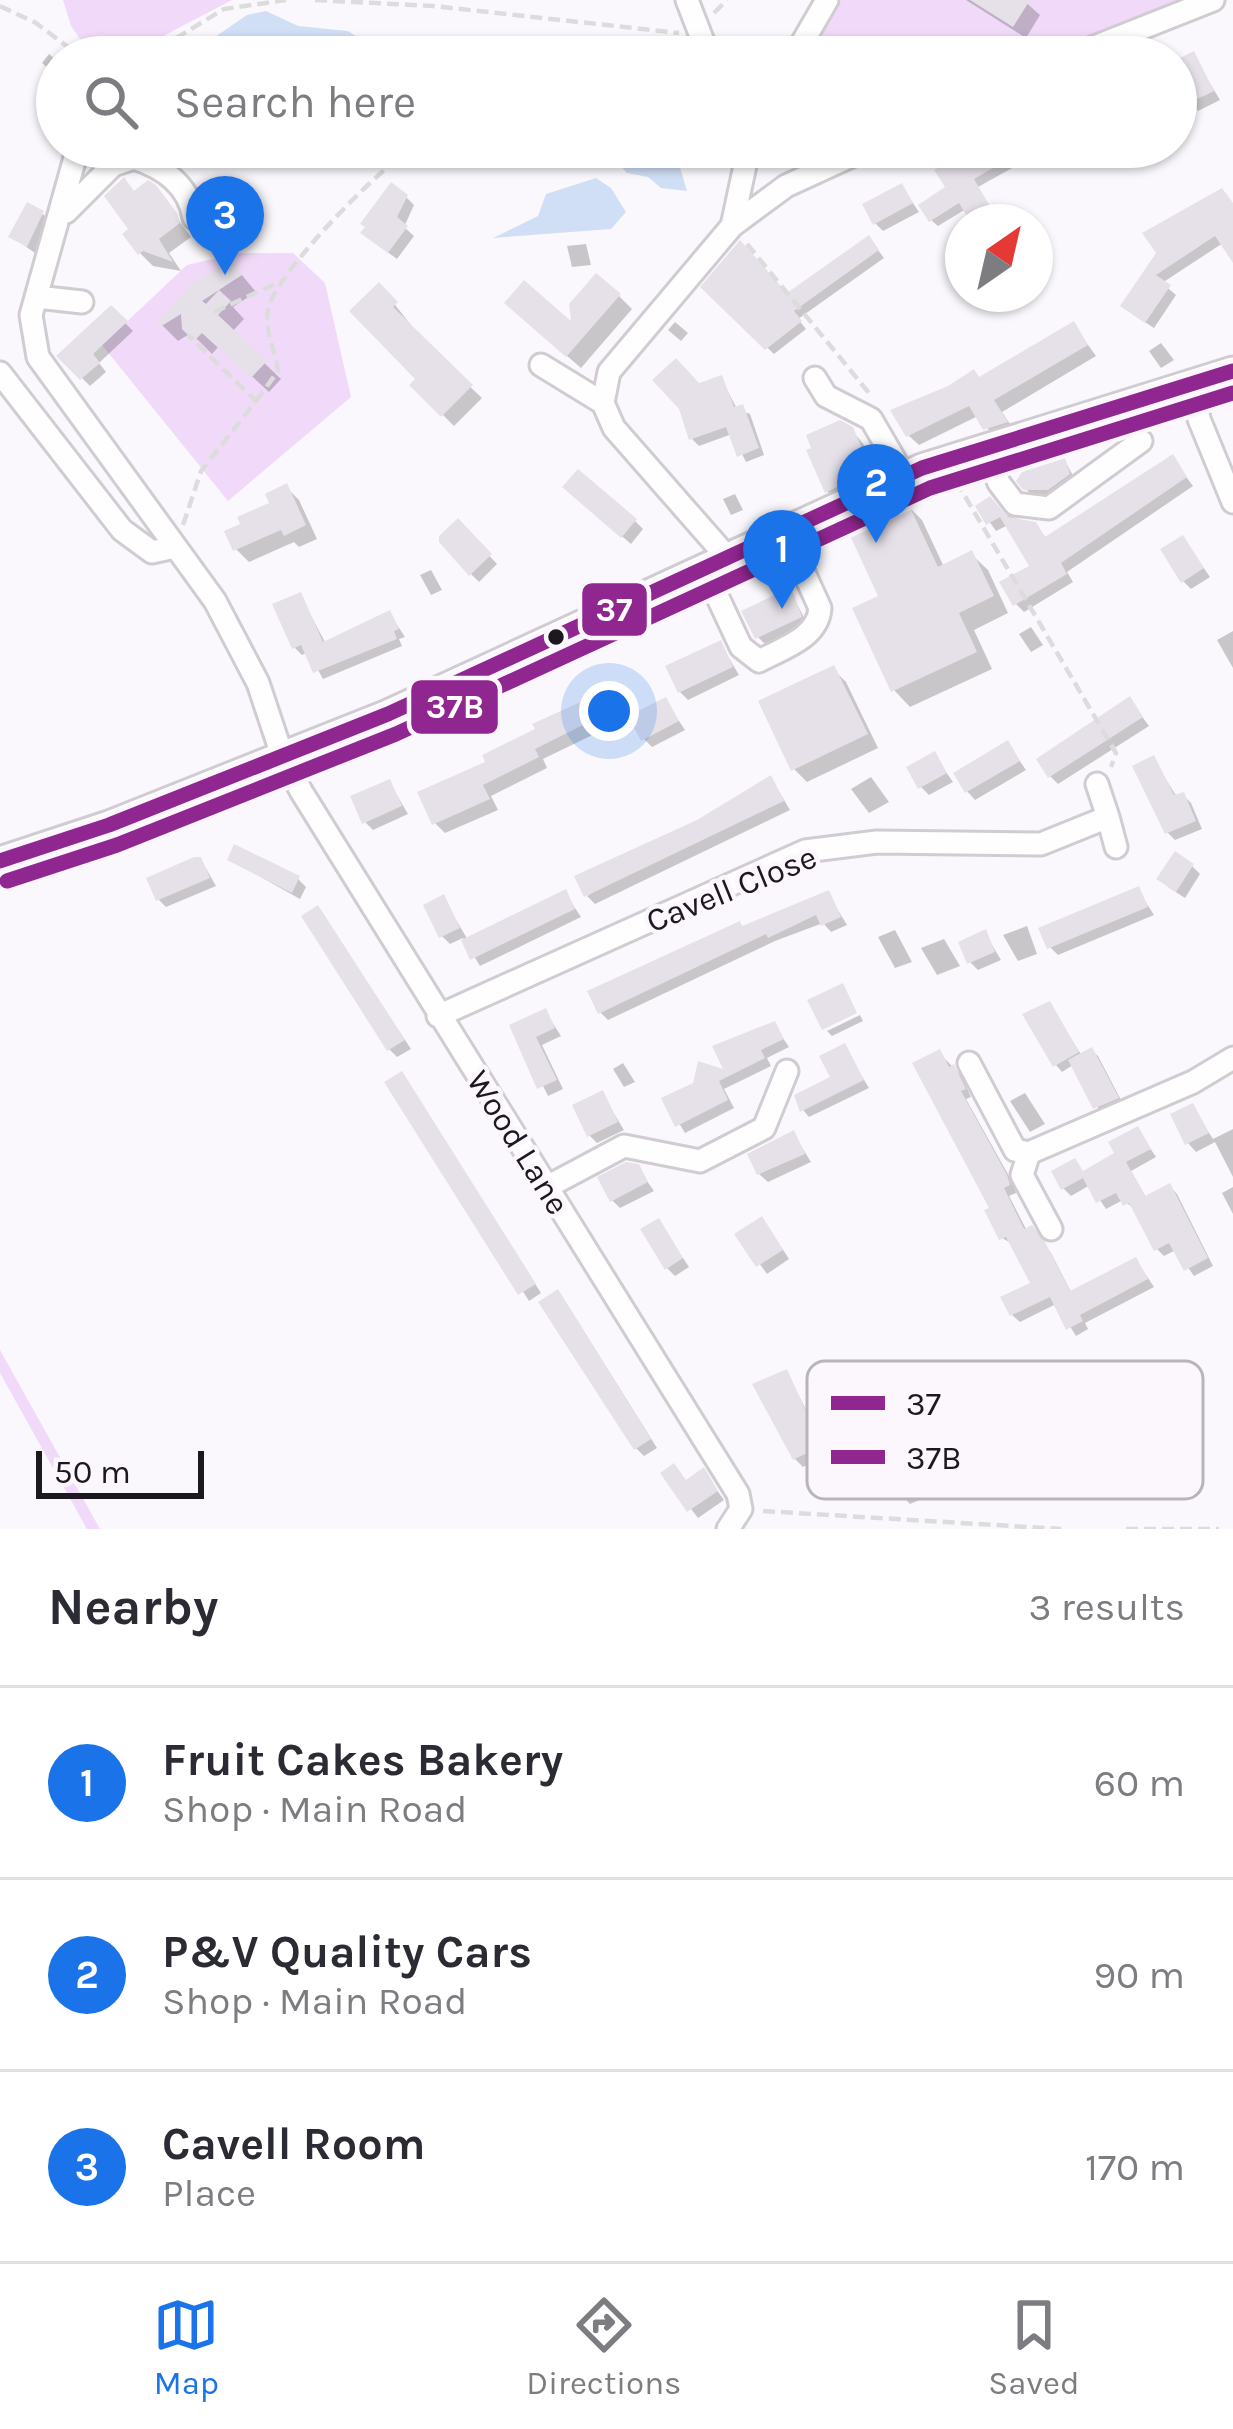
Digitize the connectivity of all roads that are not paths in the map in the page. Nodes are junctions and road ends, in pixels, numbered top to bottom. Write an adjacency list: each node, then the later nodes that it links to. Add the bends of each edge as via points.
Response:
1 (687, 0): 4 (street)
2 (827, 0): 5 (street)
3 (1213, 0): 6 (street)
4 (700, 36)
5 (806, 36)
6 (1122, 36)
7 (73, 168): 12 (street, Wood Lane)
8 (110, 168): 12 (street)
9 (154, 168): 13 (street, via 188,196)
10 (744, 168): 14 (street)
11 (825, 168): 14 (street)
12 (62, 217): 15 (street, Wood Lane)
13 (194, 218)
14 (731, 226): 22 (street, via 609,372)
15 (37, 297): 16 (street); 28 (street, Wood Lane, via 34,344 47,374)
16 (82, 302)
17 (541, 365): 22 (street)
18 (1233, 371): 21 (main road)
19 (0, 373): 28 (street, via 122,530 152,552)
20 (815, 378): 25 (street, via 826,396 871,419)
21 (1192, 383): 24 (main road); 26 (street)
22 (603, 403): 29 (street)
23 (1141, 441): 24 (street, via 1049,508 1015,504)
24 (985, 448): 25 (main road)
25 (904, 476): 27 (main road)
26 (1233, 502)
27 (785, 531): 29 (main road); 29 (street, via 819,620 804,638 759,661 741,647)
28 (175, 547): 30 (street, Wood Lane, via 226,622)
29 (716, 562): 30 (main road)
30 (282, 755): 34 (main road); 35 (street, Wood Lane)
31 (1097, 784): 32 (street)
32 (1108, 817): 33 (street); 35 (street, Cavell Close, via 1041,844 877,842 805,851)
33 (1116, 847)
34 (0, 861)
35 (438, 1016): 40 (street, Wood Lane)
36 (1233, 1058): 39 (street)
37 (970, 1063): 39 (street, via 1015,1150)
38 (787, 1071): 40 (street, via 764,1128 700,1161 624,1146)
39 (1029, 1153): 41 (street, via 1022,1175)
40 (547, 1187): 42 (street, Wood Lane, via 741,1502)
41 (1051, 1229)
42 (728, 1529)

